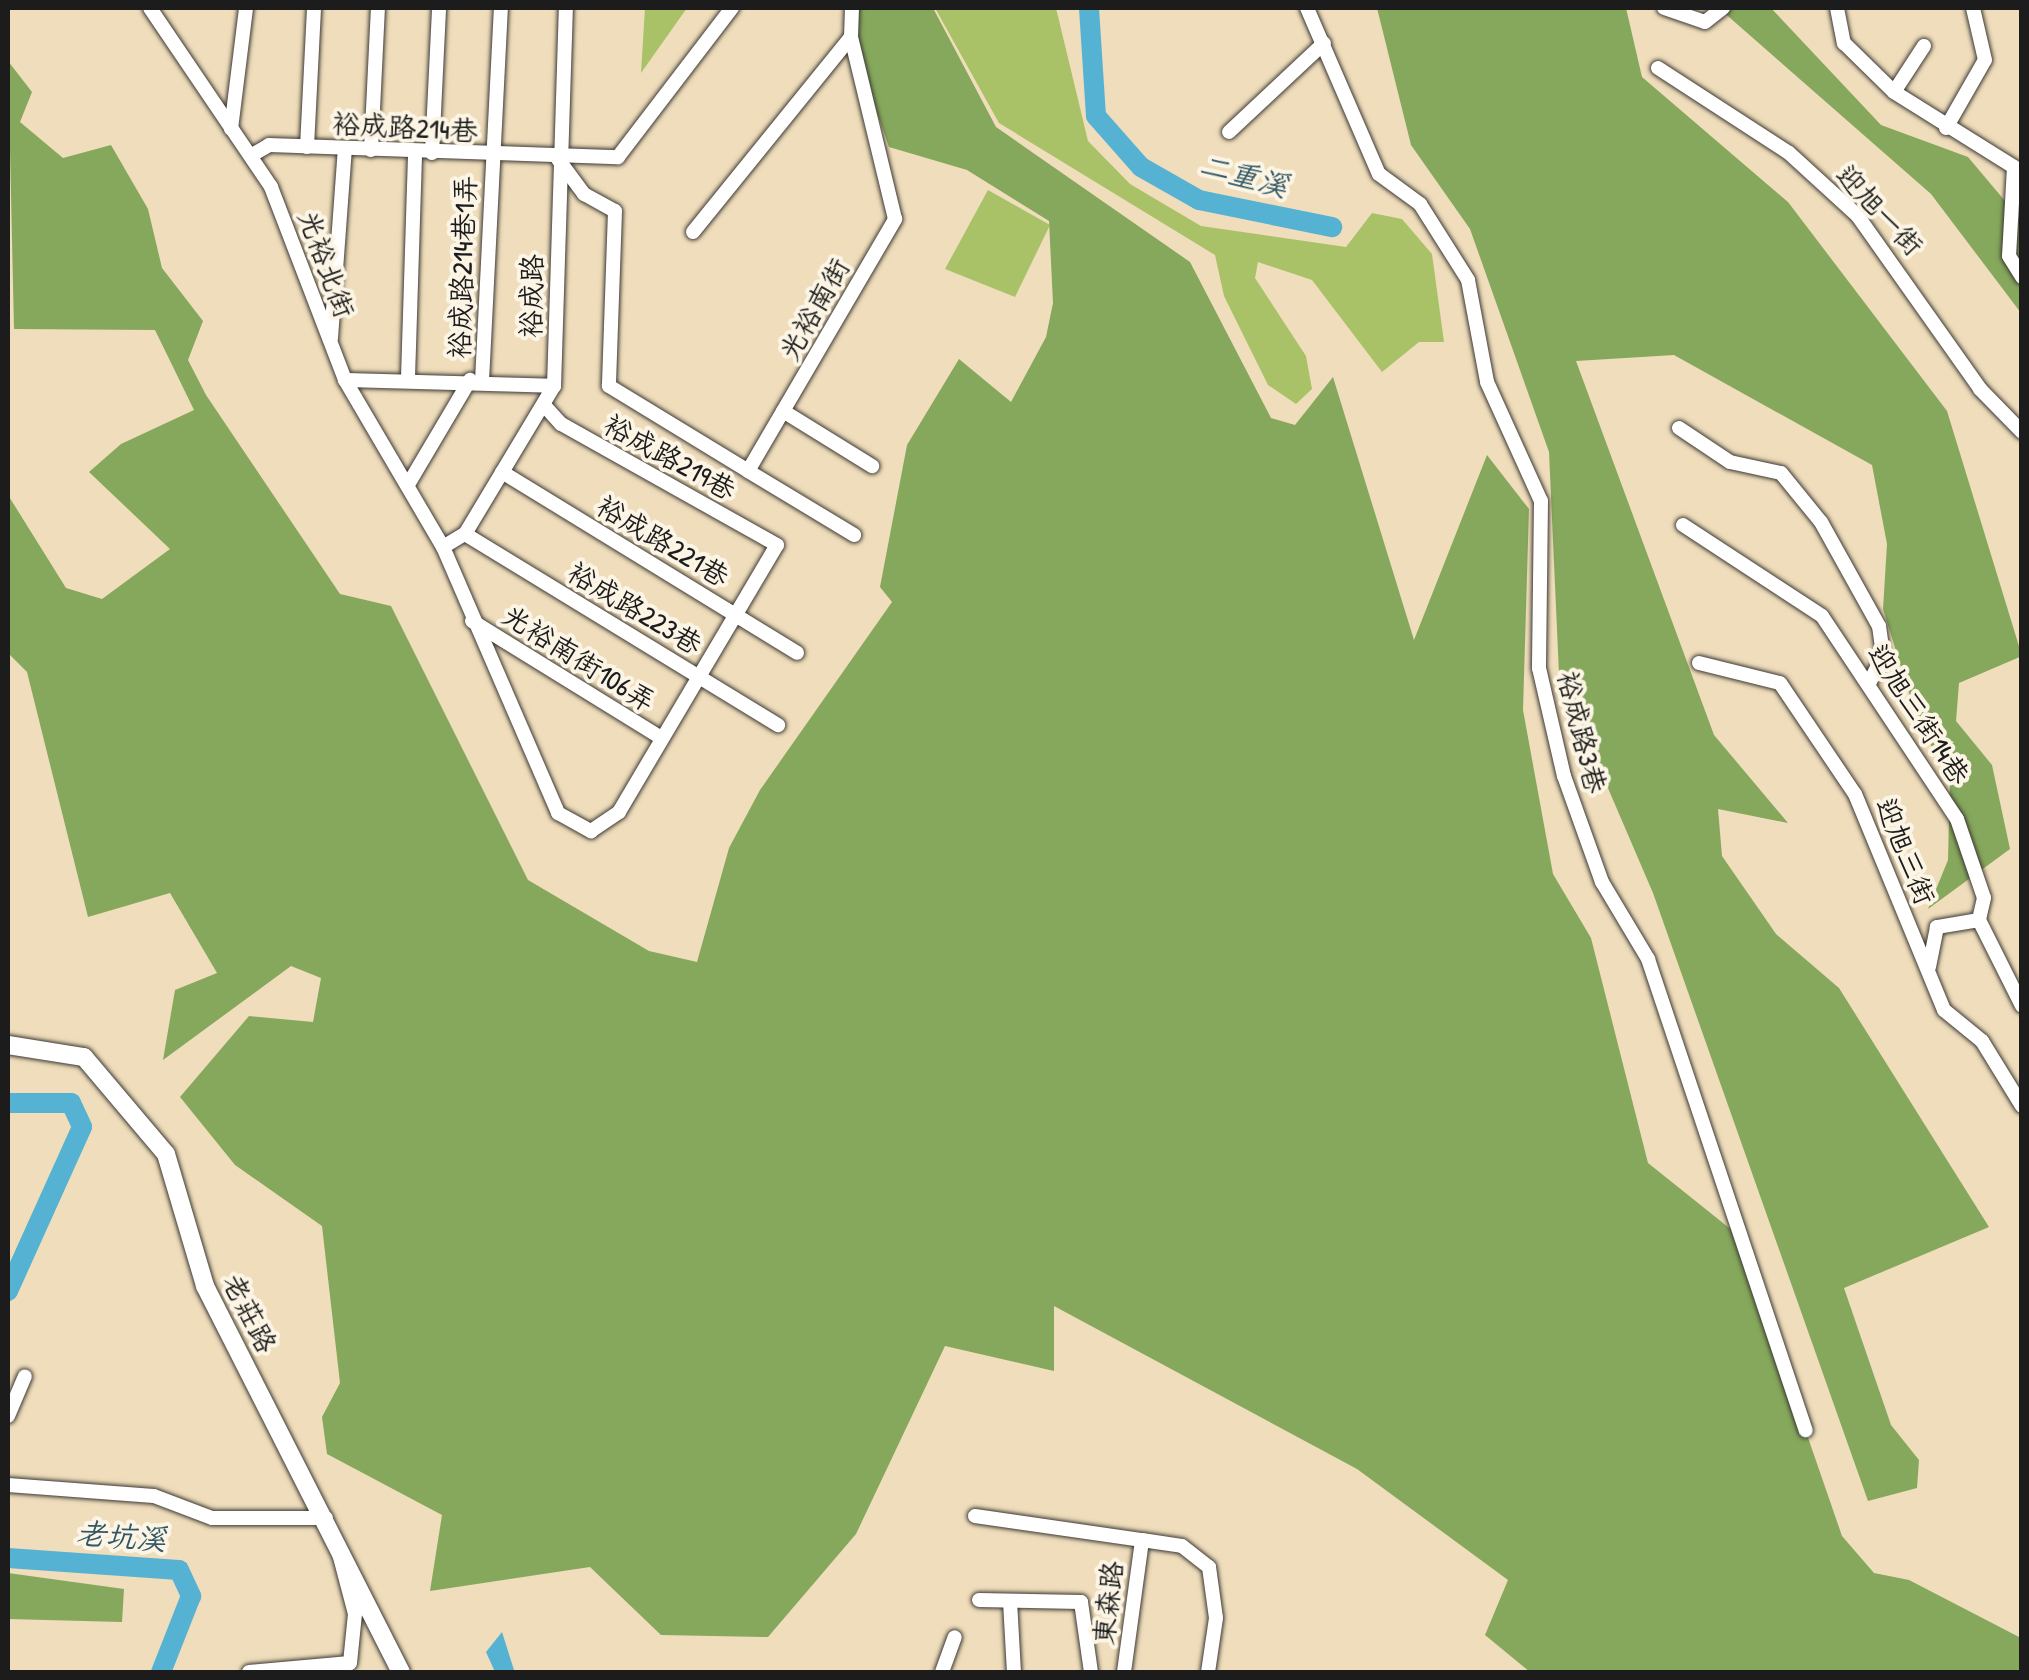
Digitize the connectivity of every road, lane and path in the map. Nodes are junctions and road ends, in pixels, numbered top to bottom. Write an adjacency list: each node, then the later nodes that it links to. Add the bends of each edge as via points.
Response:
1 (150, 8): 21 (street, 光裕北街)
2 (246, 8): 21 (street)
3 (314, 8): 23 (street)
4 (378, 8): 25 (street)
5 (439, 8): 27 (street)
6 (501, 8): 29 (street, 裕成路214巷1弄)
7 (566, 8): 30 (street, 裕成路)
8 (732, 8): 30 (street, 裕成路214巷, via 618,157)
9 (852, 8): 15 (street, 光裕南街)
10 (1307, 8): 16 (street, 裕成路3巷)
11 (1664, 8): 12 (street, via 1705,22)
12 (1723, 8)
13 (1836, 8): 19 (street, via 1844,43)
14 (1973, 8): 20 (street, via 1985,60)
15 (851, 37): 31 (street); 39 (street, 光裕南街, via 896,219)
16 (1324, 43): 22 (street); 65 (street, 裕成路3巷, via 1379,174 1420,204 1468,280 1487,382 1541,501 1538,668 1564,776 1602,882 1648,960)
17 (1924, 46): 19 (street)
18 (1658, 68): 41 (street, 迎旭一街, via 1788,152 1857,214 1980,389)
19 (1894, 92): 20 (street)
20 (1946, 128): 32 (street, via 2014,167 2008,256)
21 (231, 129): 28 (street, 光裕北街)
22 (1229, 132)
23 (308, 147): 24 (street, 裕成路214巷); 28 (street, 裕成路214巷, via 269,145)
24 (345, 149): 25 (street, 裕成路214巷); 33 (street)
25 (371, 150): 26 (street, 裕成路214巷)
26 (415, 152): 27 (street, 裕成路214巷); 34 (street)
27 (432, 153): 29 (street, 裕成路214巷)
28 (252, 156): 33 (street, 光裕北街)
29 (491, 156): 30 (street, 裕成路214巷); 36 (street, 裕成路214巷1弄)
30 (558, 159): 37 (street, 裕成路); 43 (street, via 584,194 615,211 609,386)
31 (693, 232)
32 (2022, 278)
33 (330, 344): 35 (street, 光裕北街)
34 (408, 378): 35 (street); 36 (street)
35 (346, 380): 45 (street, 光裕北街)
36 (476, 380): 37 (street); 45 (street)
37 (554, 386): 38 (street, 裕成路)
38 (544, 404): 44 (street, 裕成路); 50 (street, 裕成路219巷, via 561,424 777,546)
39 (783, 411): 42 (street); 43 (street, 光裕南街)
40 (1679, 428): 55 (street, via 1730,462 1781,474 1821,522 1880,626 1884,655)
41 (2022, 432)
42 (872, 466)
43 (748, 471): 48 (street)
44 (502, 472): 47 (street, 裕成路); 50 (street, 裕成路221巷)
45 (409, 484): 49 (street, 光裕北街)
46 (1683, 524): 55 (street, 迎旭三街14巷, via 1822,616)
47 (465, 534): 49 (street, 裕成路); 54 (street, 裕成路223巷)
48 (854, 535)
49 (442, 547): 51 (street)
50 (736, 615): 52 (street, 裕成路221巷); 54 (street)
51 (471, 621): 57 (street, 光裕南街106弄); 57 (street, via 558,813 578,826 590,831 619,812)
52 (797, 653)
53 (1699, 663): 59 (street, 迎旭三街, via 1780,683 1856,794)
54 (698, 675): 56 (street, 裕成路223巷); 57 (street)
55 (1870, 682): 58 (street, 迎旭三街14巷, via 1957,820 1984,898)
56 (778, 725)
57 (660, 737)
58 (1980, 920): 59 (street, via 1937,926); 60 (street)
59 (1929, 967): 62 (street, 迎旭三街, via 1944,1010 1982,1041)
60 (2022, 1006)
61 (8, 1045): 68 (street, 老莊路, via 84,1057 166,1154 188,1250)
62 (2022, 1106)
63 (25, 1376): 64 (street)
64 (8, 1416)
65 (1806, 1430)
66 (8, 1485): 68 (street, via 154,1496 212,1518)
67 (976, 1516): 70 (street)
68 (326, 1518): 69 (street, 老莊路)
69 (338, 1540): 74 (street, via 334,1558 355,1614 350,1663); 75 (street, 老莊路)
70 (1142, 1540): 79 (street, 東森路); 80 (street, 東森路, via 1182,1546 1209,1566 1216,1618)
71 (980, 1600): 72 (street)
72 (1010, 1601): 77 (street); 78 (street, via 1081,1602)
73 (955, 1637): 76 (street)
74 (250, 1672)
75 (401, 1672)
76 (942, 1672)
77 (1014, 1672)
78 (1091, 1672)
79 (1124, 1672)
80 (1208, 1672)

